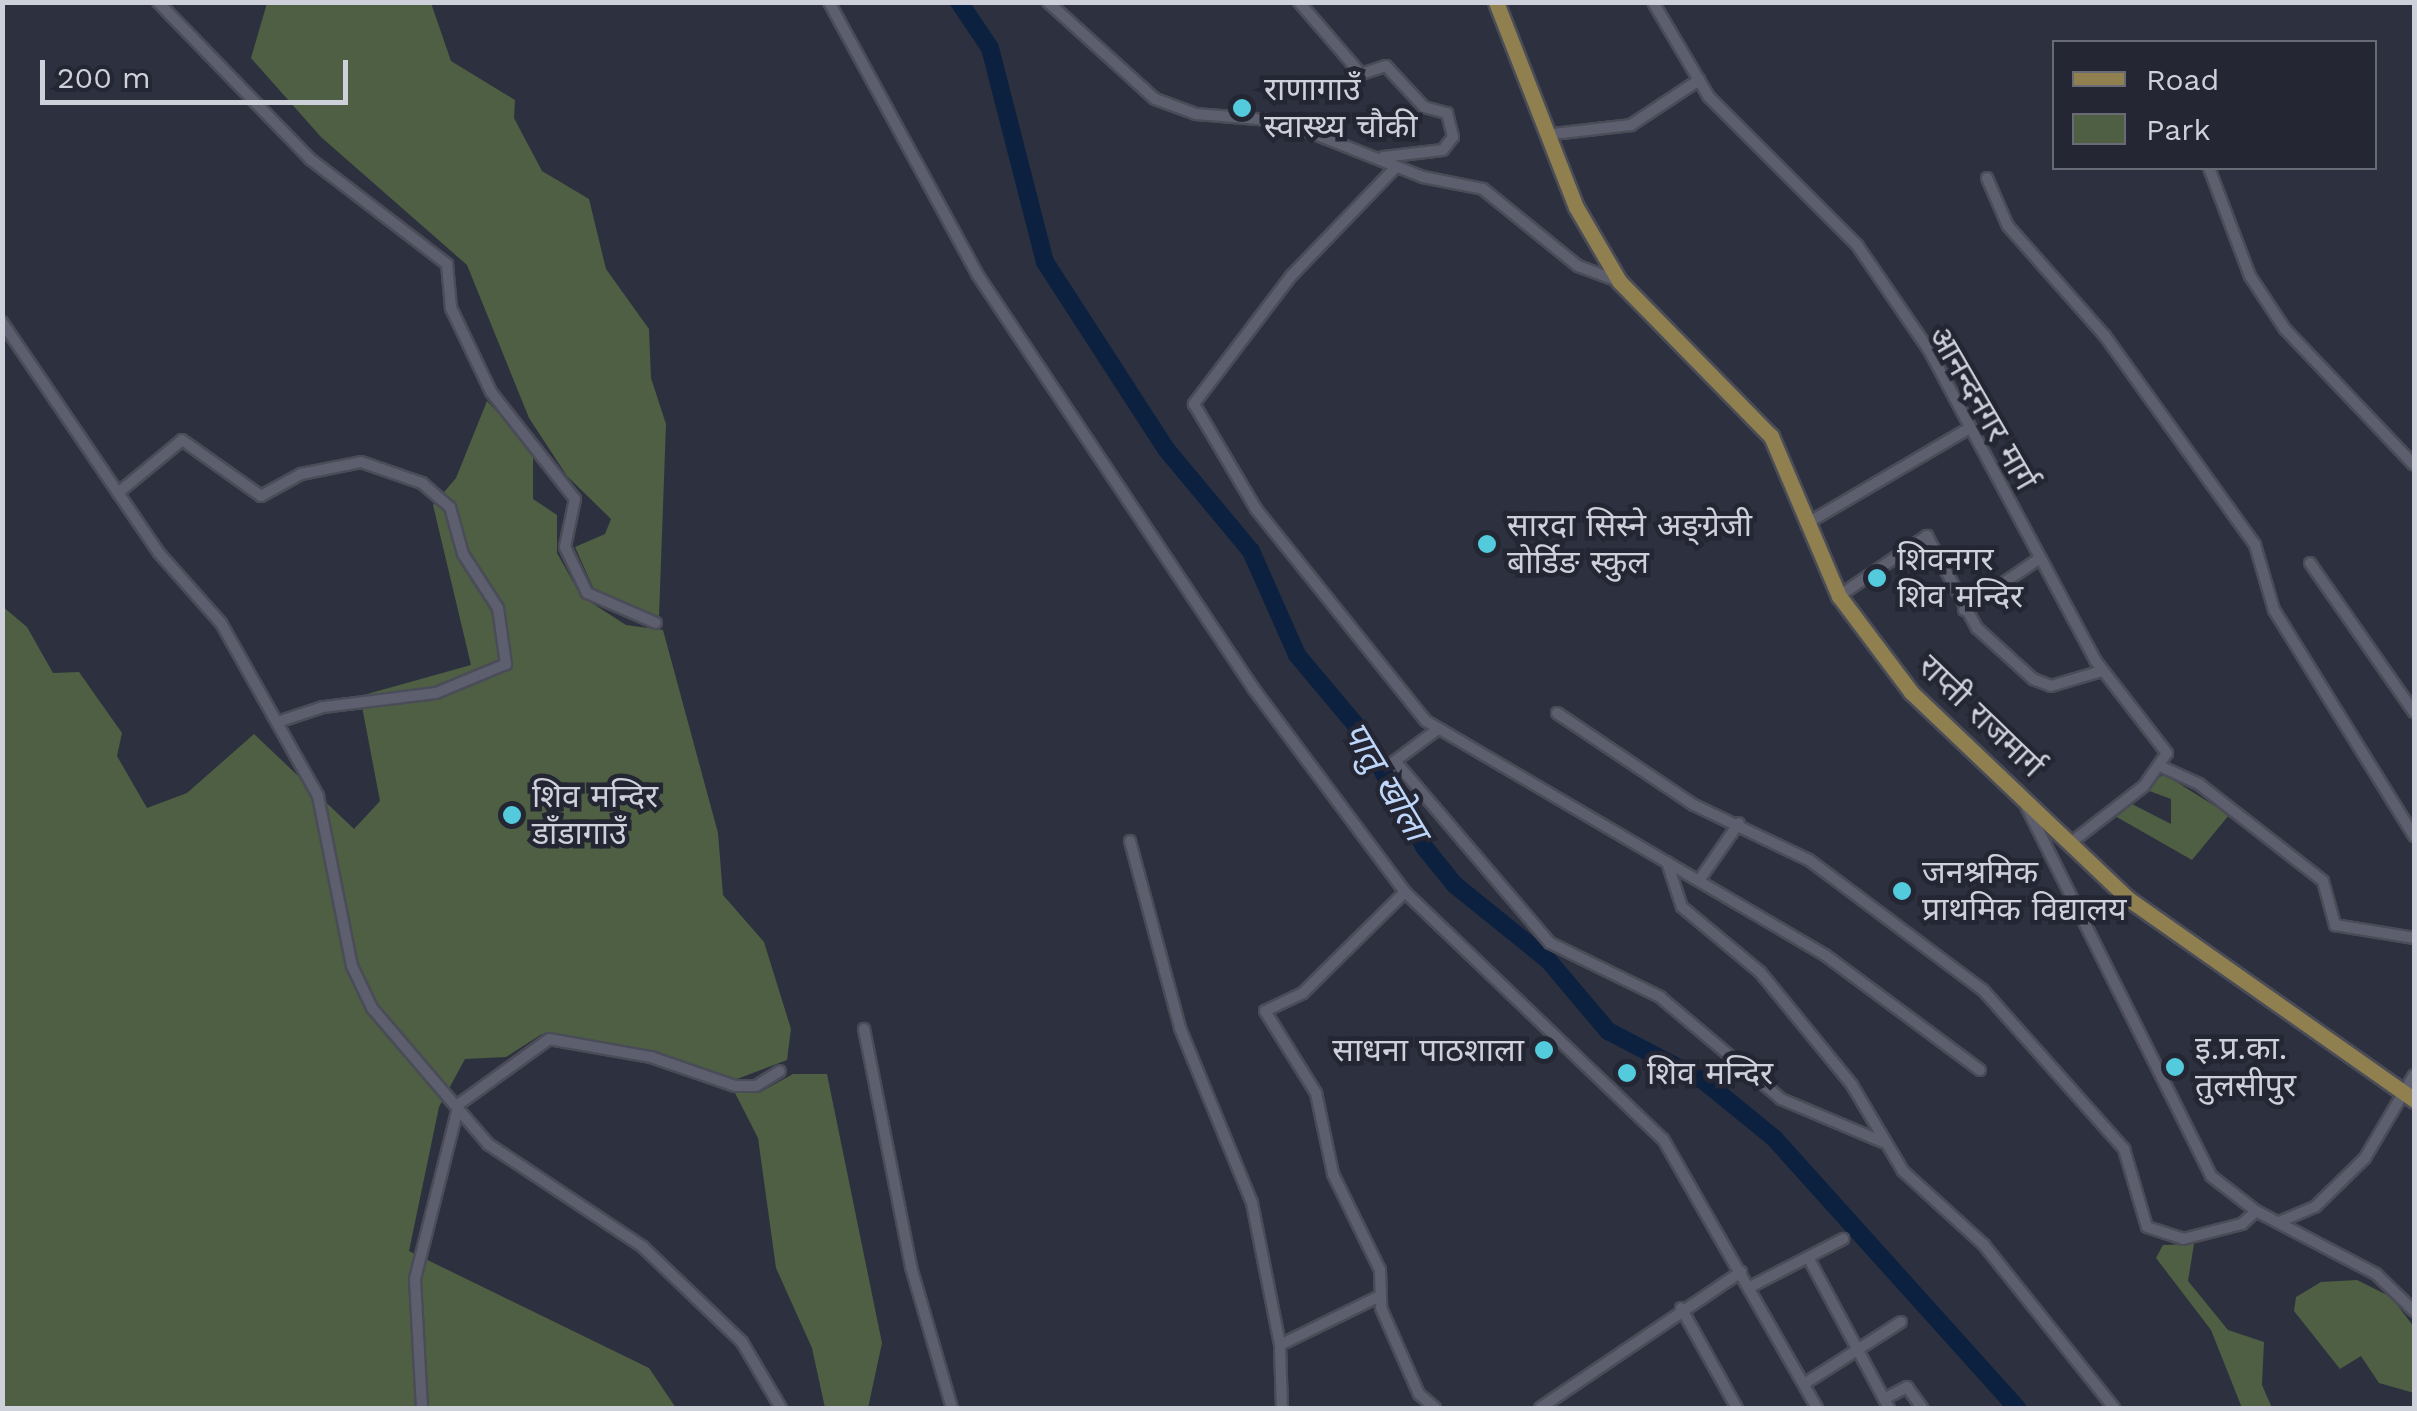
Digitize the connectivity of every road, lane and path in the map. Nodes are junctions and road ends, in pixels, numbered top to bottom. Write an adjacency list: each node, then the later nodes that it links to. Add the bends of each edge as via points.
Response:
1 (158, 2): 23 (street, via 310,159 447,264 451,308 491,392 575,498 565,547 587,593)
2 (828, 2): 37 (street, via 977,274 1253,688)
3 (1048, 2): 9 (street, via 1156,99 1196,114 1282,121)
4 (1298, 2): 9 (street, via 1361,74 1386,66 1424,106 1447,112 1453,137 1443,150)
5 (1496, 2): 8 (main road, राप्ती राजमार्ग)
6 (1653, 2): 7 (street, आनन्दनगर मार्ग)
7 (1698, 80): 8 (street, via 1632,125); 15 (street, आनन्दनगर मार्ग, via 1764,159 1856,246 1928,350)
8 (1553, 134): 13 (main road, राप्ती राजमार्ग, via 1576,207)
9 (1382, 157): 10 (street)
10 (1396, 166): 13 (street, via 1499,196 1578,266); 28 (street, via 1291,276 1194,404 1295,568)
11 (2210, 170): 16 (street, via 2250,276 2285,328)
12 (1987, 178): 32 (street, via 2008,226 2105,336 2255,546 2274,610)
13 (1618, 281): 18 (main road, राप्ती राजमार्ग, via 1770,436)
14 (2, 322): 17 (street)
15 (1968, 429): 18 (street); 19 (street, आनन्दनगर मार्ग)
16 (2414, 465)
17 (118, 493): 27 (street, via 190,596 221,622); 27 (street, via 182,440 262,496 301,474 362,462 422,483 450,507 464,554 498,608 506,664 436,694)
18 (1805, 524): 21 (main road, राप्ती राजमार्ग)
19 (2040, 558): 22 (street); 24 (street, आनन्दनगर मार्ग)
20 (2310, 563): 25 (street)
21 (1840, 596): 22 (street, via 1927,536); 30 (main road, राप्ती राजमार्ग, via 1930,714)
22 (1964, 610): 24 (street, via 2033,679 2051,686)
23 (656, 623)
24 (2102, 671): 29 (street, आनन्दनगर मार्ग, via 2167,752)
25 (2414, 712)
26 (1557, 713): 31 (street, via 1694,804)
27 (278, 722): 44 (street, via 330,824 344,934 362,990)
28 (1438, 729): 35 (street); 45 (street, via 1395,761 1550,942 1660,997 1781,1099)
29 (2162, 767): 34 (street); 38 (street, via 2198,784 2323,880 2335,925)
30 (2020, 793): 34 (main road, राप्ती राजमार्ग); 46 (street, via 2202,1162)
31 (1739, 823): 36 (street); 46 (street, via 1867,900 1983,990 2124,1149 2147,1227 2183,1239 2242,1224)
32 (2414, 836)
33 (1130, 841): 56 (street, via 1180,1028 1252,1203)
34 (2073, 841): 43 (main road, राप्ती राजमार्ग, via 2127,898)
35 (1667, 862): 36 (street); 45 (street, via 1682,907 1798,1017)
36 (1700, 879): 41 (street, via 1914,1013)
37 (1405, 892): 50 (street, via 1662,1139); 52 (street, via 1303,993 1266,1011 1316,1093 1333,1174 1380,1270)
38 (2414, 938)
39 (864, 1029): 62 (street, via 911,1267)
40 (780, 1070): 44 (street, via 756,1086 735,1086 651,1057 549,1039)
41 (1980, 1070)
42 (2414, 1075): 43 (street)
43 (2410, 1096): 47 (street, via 2364,1158 2315,1207)
44 (459, 1104): 60 (street, via 415,1279); 61 (street, via 464,1120 514,1166 643,1247 742,1342)
45 (1884, 1143): 69 (street, via 1984,1245)
46 (2256, 1211): 47 (street)
47 (2279, 1222): 54 (street, via 2376,1274)
48 (1843, 1240): 49 (street)
49 (1809, 1259): 51 (street); 57 (street)
50 (1741, 1272): 51 (street); 53 (street)
51 (1750, 1287): 58 (street)
52 (1378, 1297): 56 (street); 64 (street, via 1419,1394)
53 (1681, 1308): 65 (street); 66 (street)
54 (2414, 1312)
55 (1902, 1322): 57 (street)
56 (1280, 1345): 63 (street)
57 (1860, 1350): 58 (street); 59 (street)
58 (1804, 1384): 67 (street)
59 (1886, 1404): 68 (street, via 1907,1387)
60 (422, 1408)
61 (780, 1408)
62 (952, 1408)
63 (1282, 1408)
64 (1435, 1408)
65 (1540, 1408)
66 (1737, 1408)
67 (1817, 1408)
68 (1922, 1408)
69 (2114, 1408)

